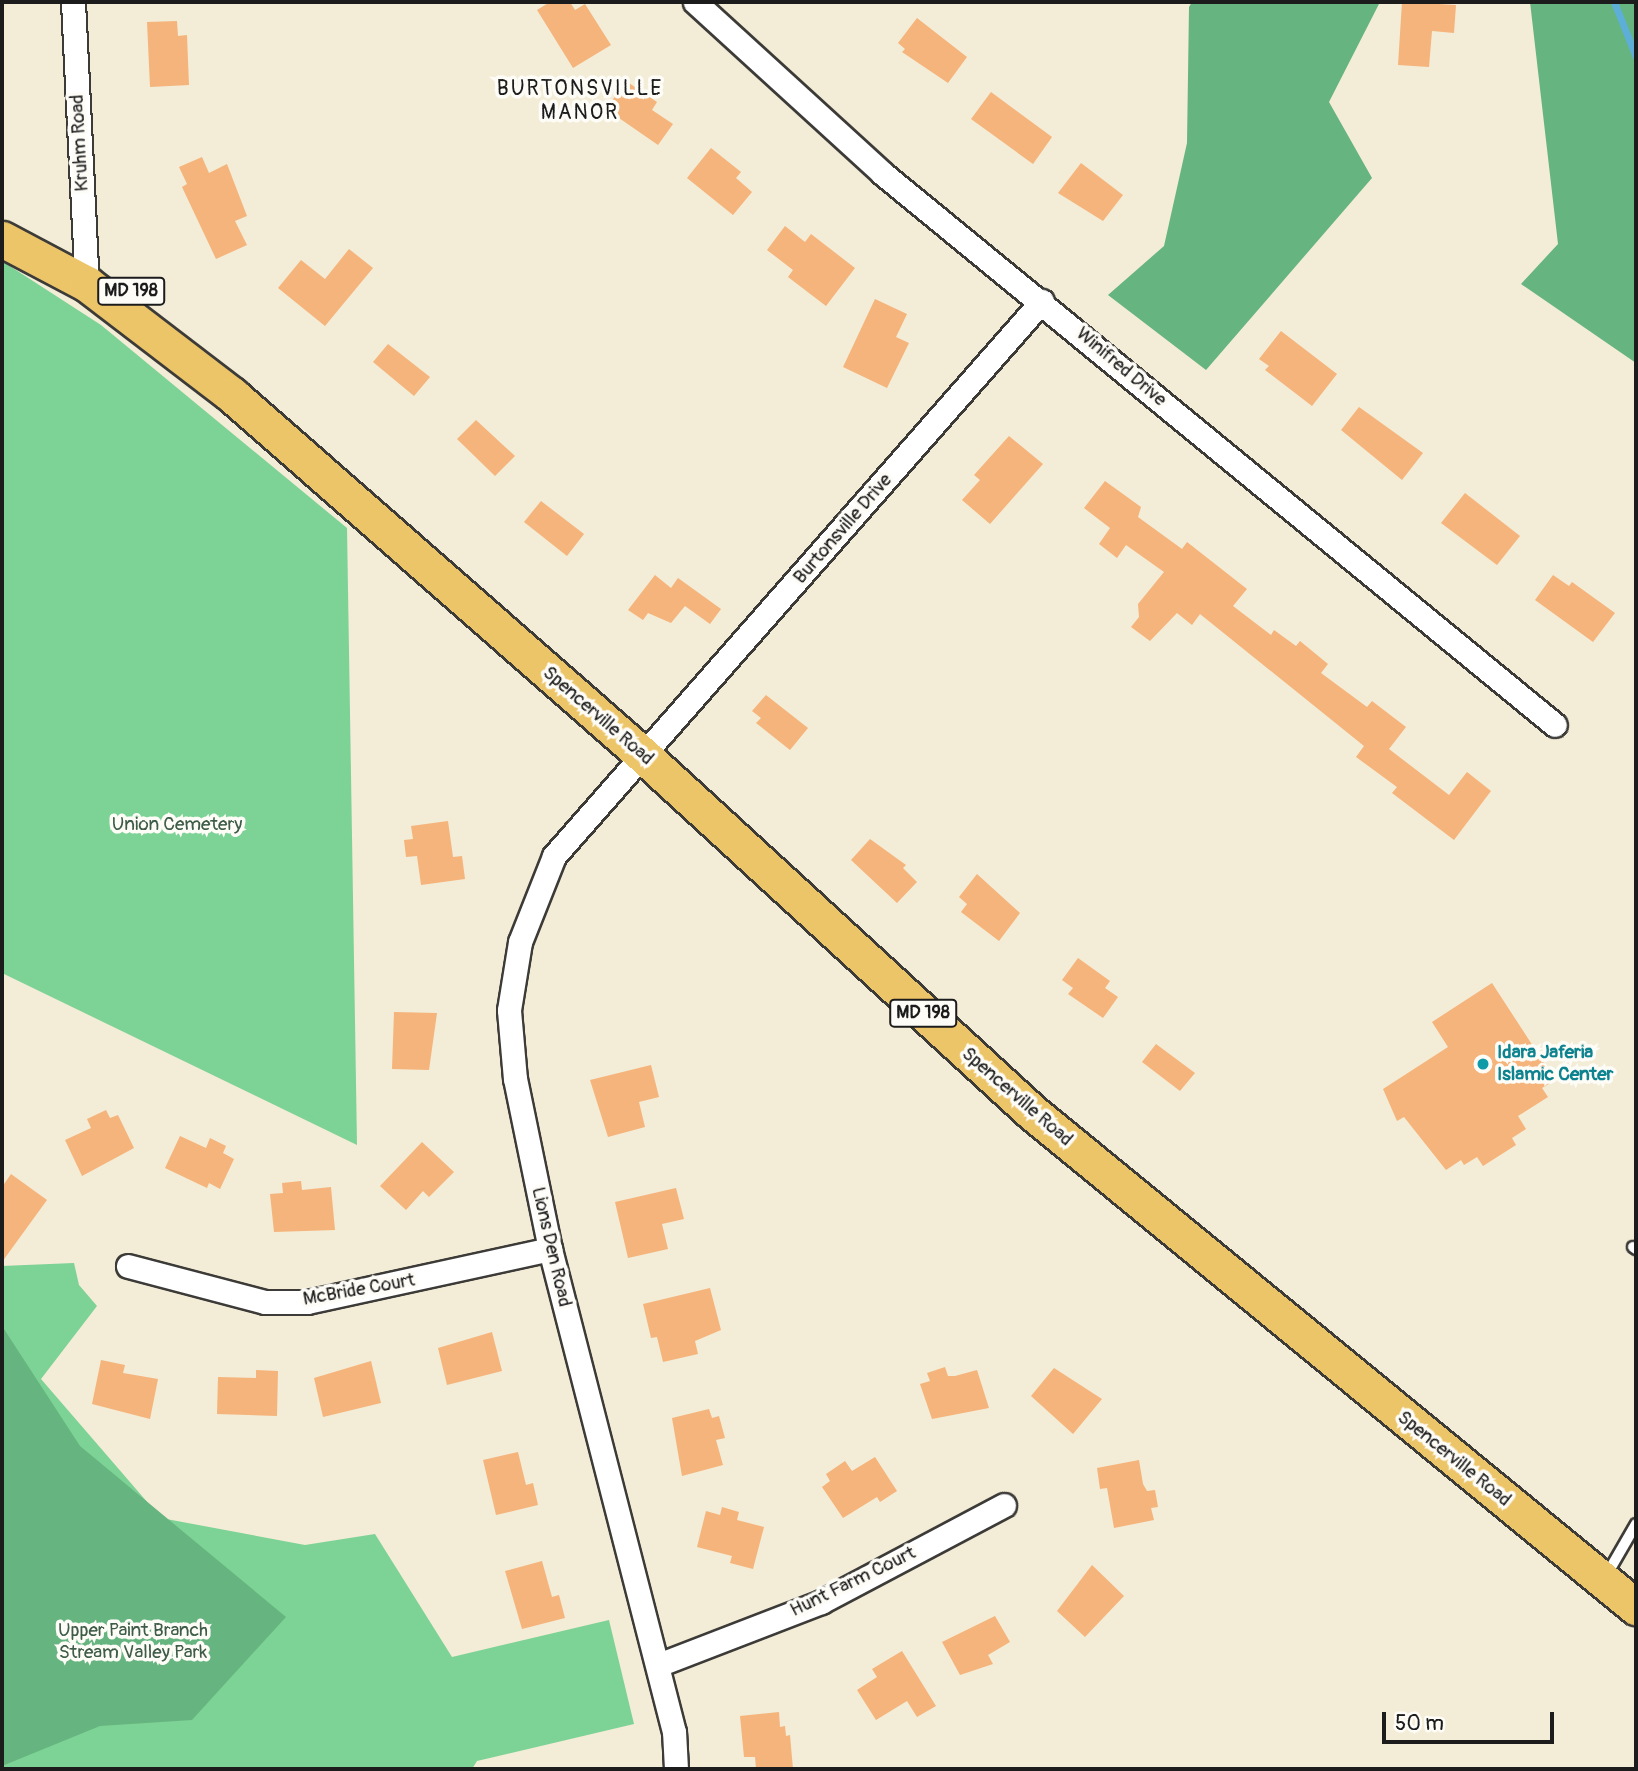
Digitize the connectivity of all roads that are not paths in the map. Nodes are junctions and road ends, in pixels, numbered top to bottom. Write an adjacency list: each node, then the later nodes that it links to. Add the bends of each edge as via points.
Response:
1 (73, 2): 5 (street, Kruhm Road)
2 (695, 2): 6 (street, Winifred Drive, via 882,173)
3 (2, 221): 5 (main road, Spencerville Road / MD 198)
4 (2, 239): 5 (main road, Spencerville Road / MD 198)
5 (86, 272): 8 (main road, Spencerville Road / MD 198, via 134,293 216,365 232,395)
6 (1042, 301): 7 (street, Winifred Drive); 8 (street, Burtonsville Drive)
7 (1555, 725)
8 (645, 757): 9 (street, Lions Den Road, via 554,856 520,942 509,1010 515,1079); 13 (main road, Spencerville Road / MD 198, via 1033,1113)
9 (550, 1249): 10 (street, McBride Court, via 307,1301 265,1302); 15 (street, Lions Den Road, via 611,1498)
10 (128, 1266)
11 (1004, 1505): 15 (street, Hunt Farm Court, via 821,1602)
12 (1636, 1524): 13 (lane)
13 (1603, 1581): 14 (main road, Spencerville Road / MD 198)
14 (1636, 1608)
15 (658, 1665): 16 (street, Lions Den Road, via 674,1732)
16 (676, 1769)

